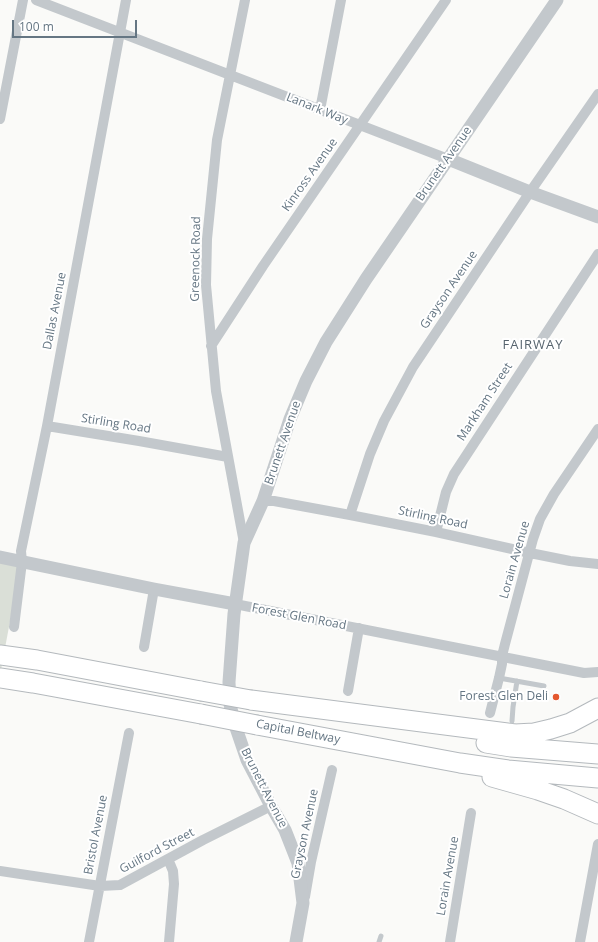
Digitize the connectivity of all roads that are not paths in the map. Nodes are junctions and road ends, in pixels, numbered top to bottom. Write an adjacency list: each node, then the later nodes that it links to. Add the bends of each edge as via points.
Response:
1 (23, 0): 12 (street)
2 (36, 0): 8 (street, Lanark Way)
3 (126, 0): 8 (street, Dallas Avenue)
4 (245, 0): 9 (street, Greenock Road)
5 (341, 0): 11 (street)
6 (446, 0): 13 (street, Kinross Avenue)
7 (557, 0): 14 (street, Brunett Avenue)
8 (120, 32): 9 (street, Lanark Way); 19 (street, Dallas Avenue)
9 (231, 75): 11 (street, Lanark Way); 18 (street, Greenock Road, via 217,140 207,239 206,285)
10 (598, 94): 15 (street, Grayson Avenue)
11 (320, 110): 13 (street, Lanark Way)
12 (0, 119)
13 (360, 126): 14 (street, Lanark Way); 18 (street, Kinross Avenue)
14 (448, 159): 15 (street, Lanark Way); 22 (street, Brunett Avenue, via 326,342 290,419)
15 (530, 192): 16 (street, Lanark Way); 23 (street, Grayson Avenue, via 400,390 370,454)
16 (598, 217)
17 (598, 254): 24 (street, Markham Street, via 454,474 446,492)
18 (211, 346): 21 (street, Greenock Road)
19 (47, 426): 21 (street, Stirling Road); 28 (street, Dallas Avenue, via 21,551)
20 (598, 428): 26 (street, Lorain Avenue, via 550,500 540,519)
21 (228, 457): 25 (street, Greenock Road)
22 (263, 501): 23 (street, Stirling Road); 25 (street, Brunett Avenue)
23 (350, 514): 24 (street, Stirling Road)
24 (436, 532): 26 (street, Stirling Road)
25 (244, 543): 31 (street, Brunett Avenue)
26 (530, 553): 29 (street, Stirling Road); 36 (street, Lorain Avenue)
27 (0, 557): 28 (street, Forest Glen Road)
28 (22, 562): 30 (street, Forest Glen Road); 32 (street, Dallas Avenue)
29 (598, 564)
30 (154, 589): 31 (street, Forest Glen Road); 34 (street)
31 (235, 604): 33 (street, Forest Glen Road); 52 (street, Brunett Avenue, via 229,682 230,704 247,760)
32 (14, 627)
33 (359, 628): 36 (street, Forest Glen Road); 42 (street)
34 (144, 646)
35 (0, 655): 43 (highway, Capital Beltway, bridge)
36 (502, 656): 37 (street, Forest Glen Road, via 584,673); 39 (street, Lorain Avenue)
37 (598, 672)
38 (0, 678): 48 (highway, Capital Beltway, bridge)
39 (499, 678): 40 (lane); 45 (street, Lorain Avenue)
40 (517, 681): 41 (lane); 46 (lane)
41 (544, 686)
42 (348, 691)
43 (250, 700): 44 (highway, via 515,734 551,729 570,723); 49 (highway, Capital Beltway, via 462,740)
44 (598, 708)
45 (490, 713)
46 (512, 721)
47 (129, 733): 58 (street, Bristol Avenue)
48 (406, 753): 51 (highway, Capital Beltway, via 508,770); 54 (highway, via 538,790)
49 (598, 754)
50 (332, 770): 59 (street, Grayson Avenue)
51 (598, 778)
52 (271, 806): 56 (street, Guilford Street); 59 (street, Brunett Avenue, via 285,830 298,863)
53 (472, 813): 65 (street, Lorain Avenue)
54 (598, 814)
55 (598, 844): 66 (street)
56 (168, 859): 58 (street, Guilford Street, via 120,885); 62 (street, via 173,871 174,884)
57 (0, 871): 58 (street, Guilford Street)
58 (100, 886): 61 (street, Bristol Avenue)
59 (303, 903): 63 (street, Brunett Avenue)
60 (381, 936): 64 (lane)
61 (89, 942)
62 (169, 942)
63 (296, 942)
64 (379, 942)
65 (450, 942)
66 (580, 942)

